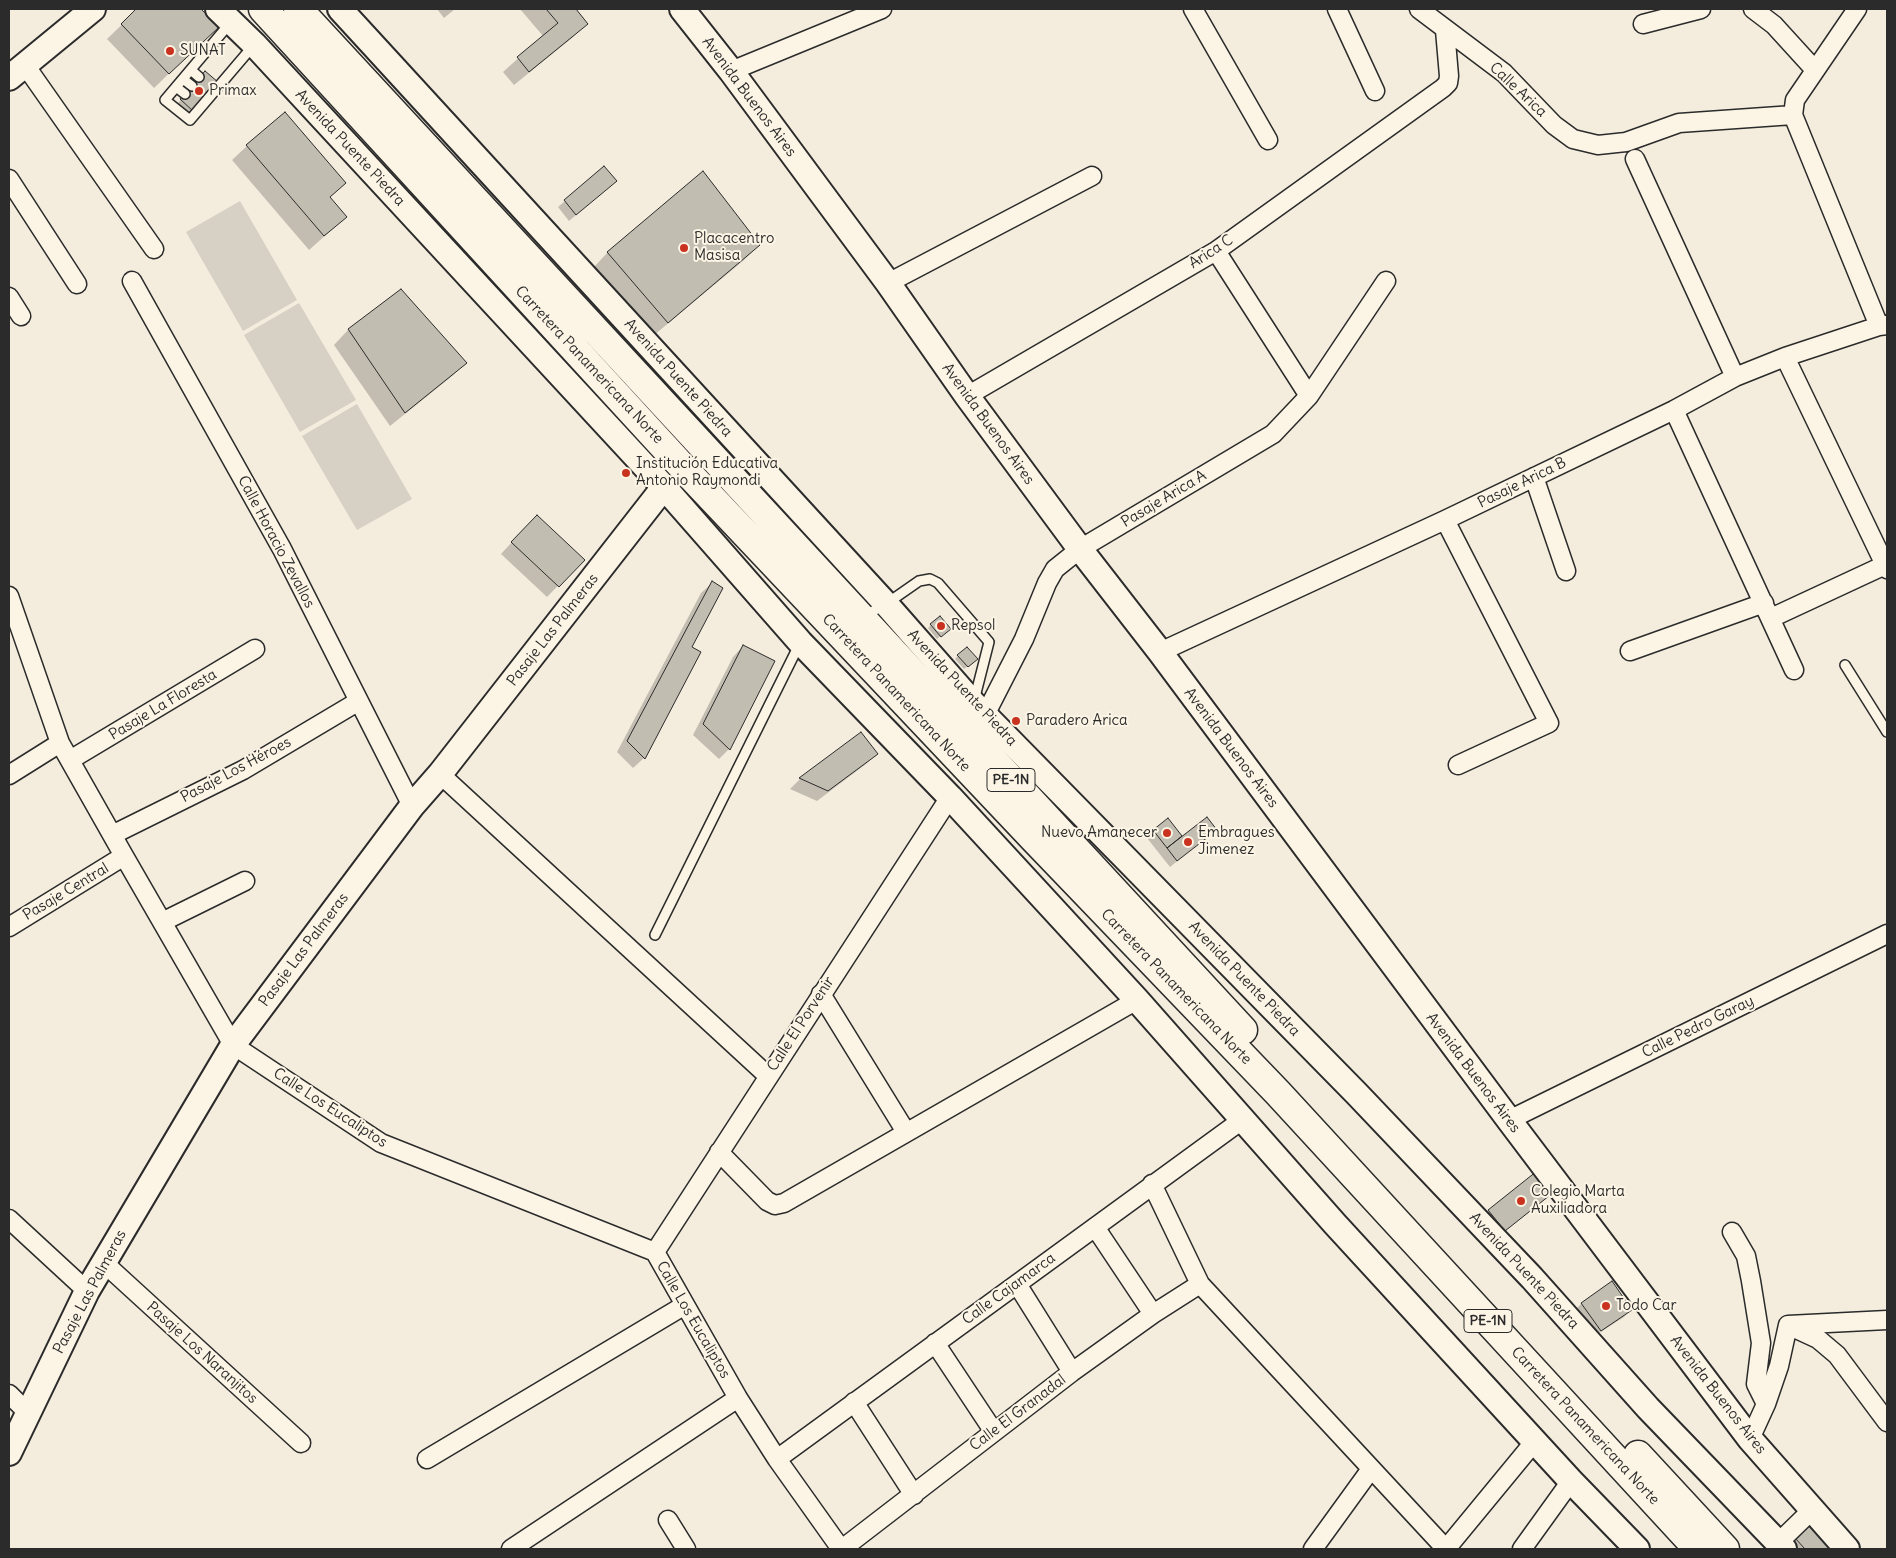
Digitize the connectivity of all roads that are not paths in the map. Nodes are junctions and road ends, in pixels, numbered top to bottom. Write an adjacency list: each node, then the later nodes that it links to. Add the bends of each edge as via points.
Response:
1 (93, 9): 19 (main road)
2 (263, 9): 128 (highway, Carretera Panamericana Norte / PE-1N, via 689,474 1278,1093)
3 (298, 9): 55 (highway, Carretera Panamericana Norte / PE-1N)
4 (340, 9): 53 (main road, Avenida Puente Piedra)
5 (682, 9): 20 (main road, Avenida Buenos Aires)
6 (882, 9): 20 (street)
7 (1193, 9): 28 (street)
8 (1337, 9): 25 (street)
9 (1418, 9): 15 (street, Calle Arica)
10 (1702, 9): 14 (street)
11 (1753, 9): 18 (street, via 1774,25)
12 (1857, 9): 18 (street)
13 (225, 15): 16 (main road, Avenida Puente Piedra); 17 (lane)
14 (1642, 24)
15 (1445, 30): 27 (street, Calle Arica, via 1504,73 1554,125 1573,139 1598,145 1626,142 1678,123); 33 (street, Arica C, via 1449,76 1443,88)
16 (254, 44): 24 (lane, via 190,120 165,100); 47 (main road, Avenida Puente Piedra)
17 (191, 70): 21 (lane); 22 (lane)
18 (1816, 70): 27 (street, via 1795,100)
19 (17, 71): 32 (street)
20 (731, 71): 37 (main road, Avenida Buenos Aires)
21 (199, 78)
22 (183, 79): 23 (lane); 24 (lane)
23 (192, 86)
24 (176, 87): 26 (lane)
25 (1374, 91)
26 (185, 94)
27 (1793, 115): 40 (street)
28 (1268, 140)
29 (1635, 159): 42 (street)
30 (1092, 176): 37 (street)
31 (9, 179): 36 (street)
32 (154, 249)
33 (1216, 251): 43 (street, Arica C); 44 (street)
34 (132, 281): 62 (street, Calle Horacio Zevallos, via 282,549)
35 (1386, 281): 44 (street, Pasaje Arica A)
36 (77, 284)
37 (888, 284): 43 (main road, Avenida Buenos Aires)
38 (9, 297): 39 (street)
39 (20, 316)
40 (1883, 325): 41 (street, Pasaje Arica B)
41 (1785, 357): 42 (street, Pasaje Arica B); 50 (street)
42 (1735, 377): 45 (street, Pasaje Arica B)
43 (967, 396): 49 (main road, Avenida Buenos Aires)
44 (1309, 396): 49 (street, Pasaje Arica A, via 1274,434)
45 (1674, 410): 46 (street, Pasaje Arica B); 54 (street)
46 (1534, 477): 48 (street, Pasaje Arica B); 51 (street)
47 (664, 488): 56 (main road, Avenida Puente Piedra); 68 (main road, Pasaje Las Palmeras)
48 (1445, 520): 59 (street, Pasaje Arica B); 67 (street, via 1549,723)
49 (1080, 549): 59 (main road, Avenida Buenos Aires); 63 (street, Pasaje Arica A, via 1055,569 1024,639)
50 (1886, 567): 54 (street)
51 (1566, 571)
52 (9, 596): 65 (street, Calle Los Eucaliptos)
53 (886, 604): 55 (lane); 63 (main road, Avenida Puente Piedra); 63 (lane, via 919,581 930,579 938,583 986,636 989,649)
54 (1767, 610): 58 (street); 61 (street)
55 (861, 618): 63 (highway, Carretera Panamericana Norte / PE-1N)
56 (800, 642): 70 (main road, Avenida Puente Piedra); 78 (lane)
57 (255, 649): 66 (street, Pasaje La Floresta)
58 (1630, 651)
59 (1160, 652): 84 (main road, Avenida Buenos Aires)
60 (1846, 665): 64 (lane)
61 (1794, 670)
62 (359, 701): 71 (street, Calle Horacio Zevallos); 72 (street, Pasaje Los Héroes, via 243,770)
63 (972, 720): 120 (main road, Avenida Puente Piedra, via 1363,1101); 129 (highway, Carretera Panamericana Norte / PE-1N)
64 (1887, 732)
65 (60, 742): 66 (street, Calle Los Eucaliptos); 69 (street)
66 (70, 760): 72 (street, Calle Los Eucaliptos)
67 (1458, 765)
68 (440, 774): 71 (main road, Pasaje Las Palmeras); 82 (street)
69 (9, 775)
70 (950, 798): 79 (street, Calle El Porvenir); 80 (main road, Avenida Puente Piedra)
71 (412, 806): 81 (main road, Pasaje Las Palmeras)
72 (112, 835): 73 (street, Calle Los Eucaliptos)
73 (124, 856): 75 (street, Calle Los Eucaliptos); 76 (street, Pasaje Central)
74 (245, 881): 75 (street)
75 (162, 922): 81 (street, Calle Los Eucaliptos)
76 (9, 927)
77 (1887, 934): 84 (street, Calle Pedro Garay)
78 (655, 935)
79 (821, 994): 82 (street, Calle El Porvenir); 85 (street)
80 (1137, 1000): 83 (main road, Avenida Puente Piedra); 85 (street)
81 (233, 1045): 91 (street, Calle Los Eucaliptos, via 381,1143); 92 (main road, Pasaje Las Palmeras)
82 (768, 1076): 86 (street, Calle El Porvenir)
83 (1242, 1120): 87 (street, Calle Cajamarca); 110 (main road, Avenida Puente Piedra)
84 (1509, 1120): 109 (main road, Avenida Buenos Aires)
85 (906, 1132): 86 (street, via 784,1203 775,1205 766,1201)
86 (719, 1152): 91 (street, Calle El Porvenir)
87 (1152, 1184): 89 (street, Calle Cajamarca); 94 (street)
88 (9, 1218): 95 (street)
89 (1095, 1226): 93 (street, Calle Cajamarca); 97 (street)
90 (1732, 1232): 105 (street, via 1746,1256 1751,1281 1761,1343 1756,1384)
91 (655, 1252): 96 (street, Calle Los Eucaliptos)
92 (104, 1263): 95 (main road, Pasaje Las Palmeras); 111 (street, Pasaje Los Naranjitos)
93 (1017, 1284): 100 (street, Calle Cajamarca); 101 (street)
94 (1200, 1284): 97 (street, Calle El Granadal); 115 (street)
95 (87, 1291): 106 (main road, Pasaje Las Palmeras)
96 (685, 1305): 103 (street, Calle Los Eucaliptos); 113 (street)
97 (1153, 1314): 101 (street, Calle El Granadal)
98 (1887, 1320): 99 (street)
99 (1788, 1325): 105 (street); 107 (street, via 1818,1339 1837,1355)
100 (935, 1343): 104 (street, Calle Cajamarca); 108 (street)
101 (1072, 1372): 108 (street, Calle El Granadal)
102 (9, 1394): 106 (street)
103 (738, 1398): 114 (street, Calle Los Eucaliptos); 121 (street)
104 (854, 1402): 114 (street, Calle Cajamarca); 117 (street)
105 (1766, 1404): 109 (street)
106 (28, 1413): 112 (main road, Pasaje Las Palmeras)
107 (1887, 1422)
108 (994, 1432): 117 (street, Calle El Granadal)
109 (1750, 1440): 118 (main road, Avenida Buenos Aires)
110 (1535, 1441): 116 (main road, Avenida Puente Piedra); 125 (street)
111 (301, 1443)
112 (9, 1453)
113 (427, 1459)
114 (777, 1459): 123 (street, Calle Los Eucaliptos)
115 (1371, 1469): 124 (street); 125 (street)
116 (1571, 1480): 126 (street); 127 (main road, Avenida Puente Piedra)
117 (914, 1495): 123 (street, Calle El Granadal)
118 (1812, 1510): 120 (street); 130 (main road, Avenida Buenos Aires)
119 (668, 1520): 122 (street)
120 (1781, 1546)
121 (511, 1549)
122 (686, 1549)
123 (842, 1549)
124 (1313, 1549)
125 (1446, 1549)
126 (1522, 1549)
127 (1637, 1549)
128 (1698, 1549)
129 (1725, 1549)
130 (1847, 1549)

